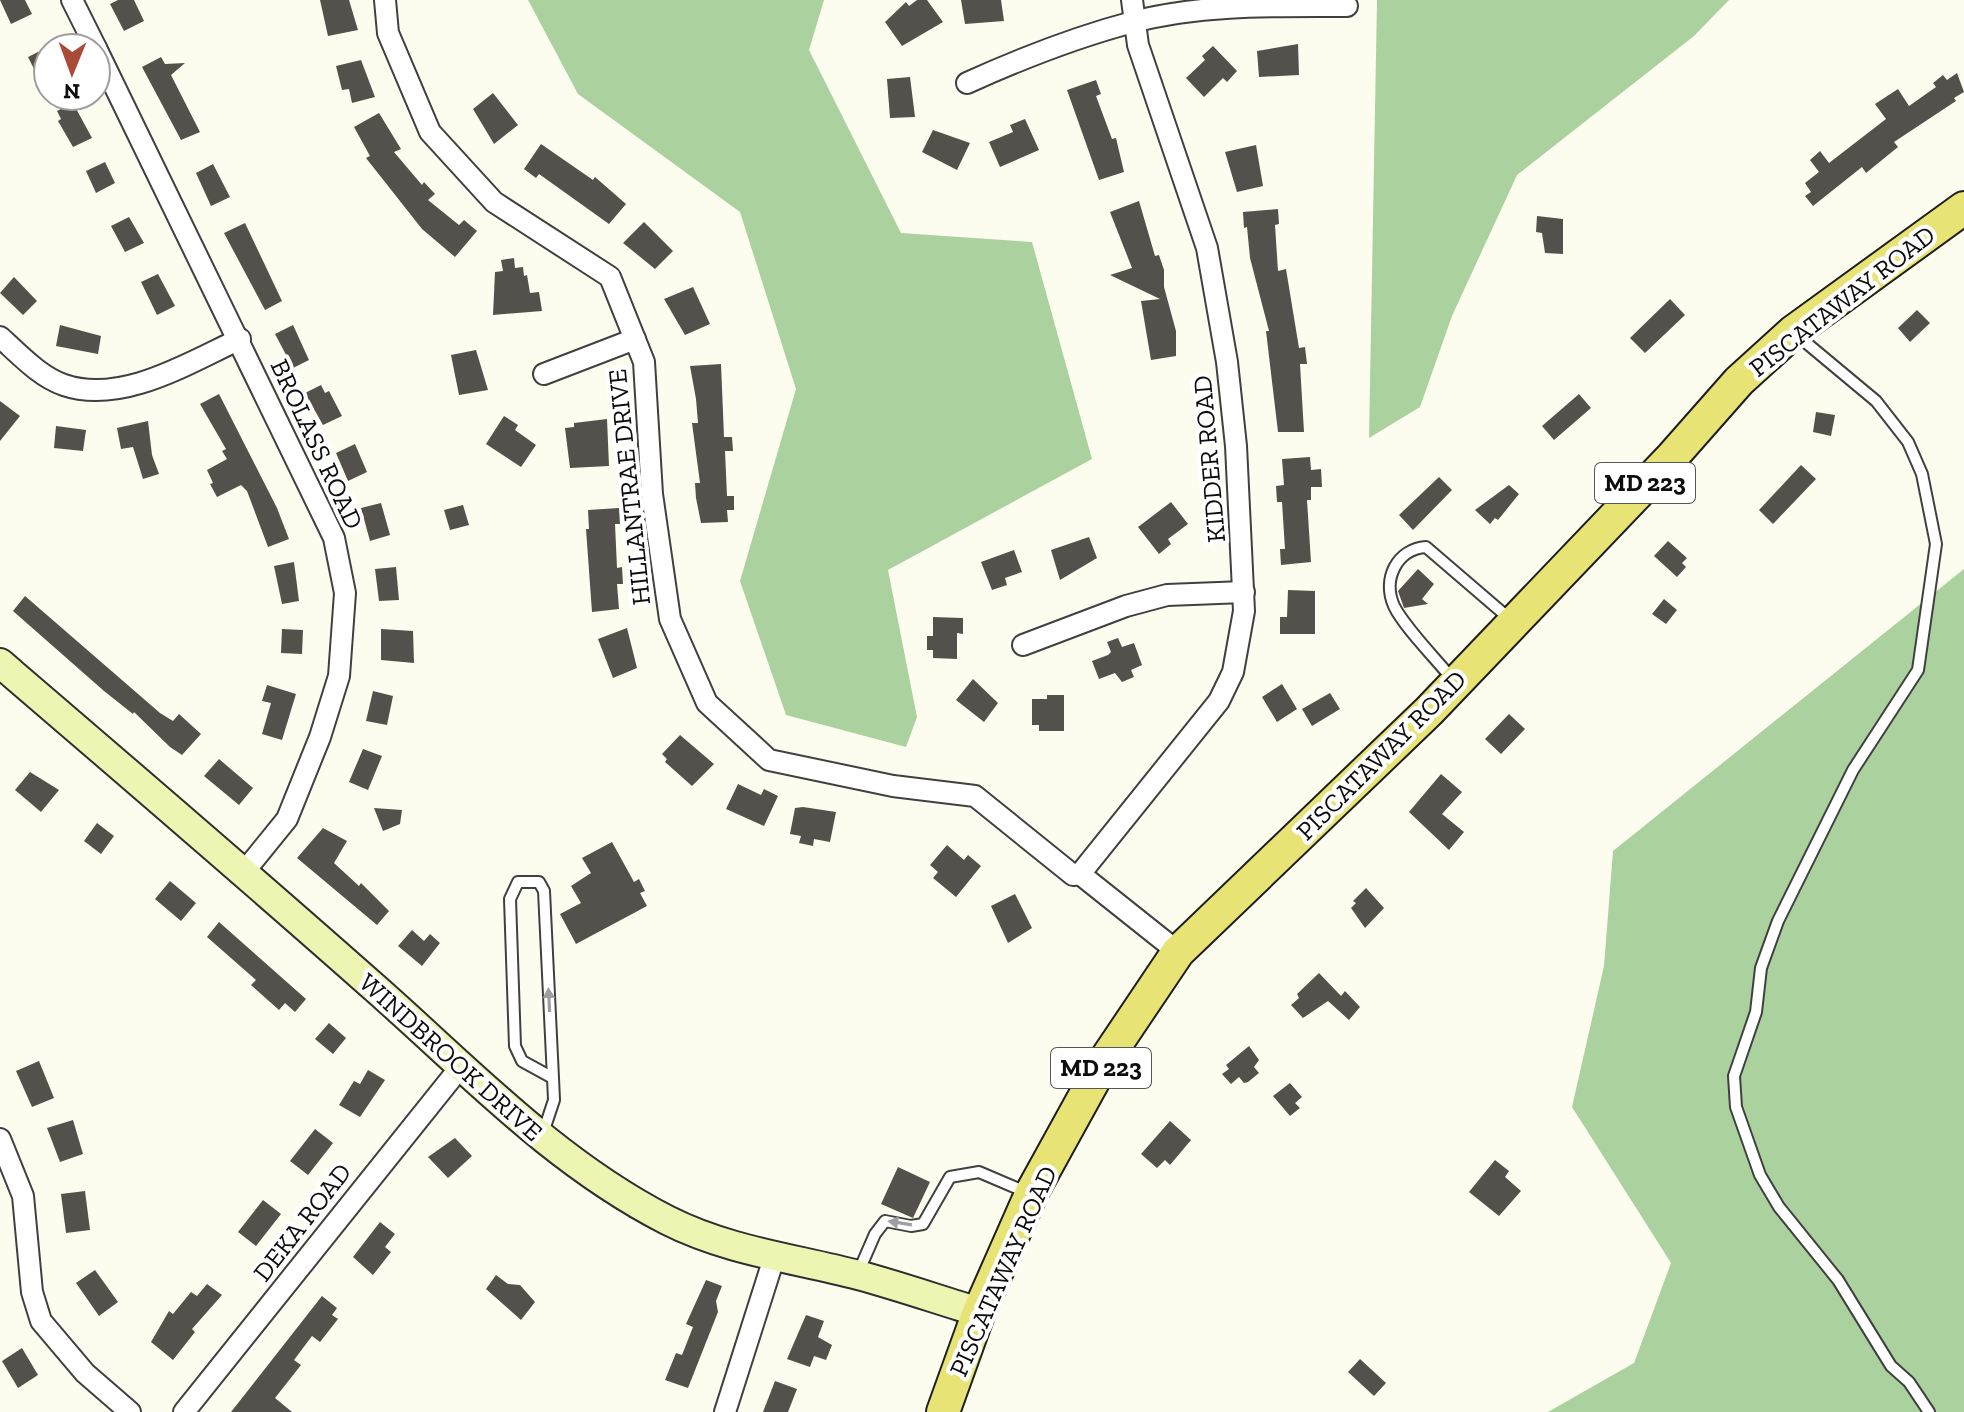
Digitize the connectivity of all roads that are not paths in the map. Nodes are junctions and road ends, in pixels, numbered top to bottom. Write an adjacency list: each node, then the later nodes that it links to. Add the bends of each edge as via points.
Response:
1 (72, 0): 6 (street, BROLASS ROAD)
2 (385, 0): 13 (street, HILLANTRAE DRIVE, via 388,33 430,132 494,202 610,277)
3 (1132, 0): 5 (street, KIDDER ROAD)
4 (1347, 6): 5 (street, via 1229,8)
5 (1134, 22): 8 (street); 15 (street, KIDDER ROAD, via 1214,280 1234,416)
6 (88, 32)
7 (112, 80): 12 (street, BROLASS ROAD)
8 (967, 83)
9 (1964, 208): 10 (main road, PISCATAWAY ROAD / MD 223)
10 (1793, 332): 16 (main road, PISCATAWAY ROAD / MD 223, via 1739,381); 35 (lane, via 1876,401 1908,442 1922,474 1936,544 1918,670 1853,770 1778,921 1734,1076 1736,1107 1760,1175 1779,1207 1838,1280 1891,1366)
11 (0, 337): 12 (street, via 65,385 100,389 156,378)
12 (240, 339): 20 (street, BROLASS ROAD, via 334,538 345,593 339,676 320,737 287,819)
13 (635, 339): 14 (street); 21 (street, HILLANTRAE DRIVE, via 644,362 652,494 670,619 707,703 769,760 893,786 975,796 1073,875)
14 (544, 374)
15 (1244, 592): 17 (street, via 1167,595); 21 (street, KIDDER ROAD, via 1239,648 1219,701)
16 (1513, 621): 19 (main road, PISCATAWAY ROAD / MD 223); 19 (lane, via 1426,547 1411,548 1397,559 1394,607)
17 (1023, 645)
18 (0, 663): 20 (street, WINDBROOK DRIVE)
19 (1455, 683): 22 (main road, PISCATAWAY ROAD / MD 223)
20 (244, 872): 23 (street, WINDBROOK DRIVE)
21 (1080, 874): 22 (street, HILLANTRAE DRIVE)
22 (1178, 952): 27 (main road, PISCATAWAY ROAD / MD 223, via 1102,1065)
23 (462, 1065): 25 (street, WINDBROOK DRIVE); 32 (street, DEKA ROAD)
24 (553, 1078): 24 (lane, one-way to 24, via 544,891 539,882 529,880 518,882 510,899 515,1046 522,1061); 25 (lane, via 554,1100)
25 (540, 1138): 28 (street, WINDBROOK DRIVE, via 595,1179 669,1221)
26 (0, 1139): 31 (street, via 23,1196 32,1292 41,1321 85,1373)
27 (1031, 1194): 29 (lane, one-way to 29, via 979,1172 950,1177 923,1224 885,1221); 30 (main road, PISCATAWAY ROAD / MD 223)
28 (774, 1258): 29 (street, WINDBROOK DRIVE); 33 (street)
29 (857, 1275): 30 (street, WINDBROOK DRIVE)
30 (979, 1312): 34 (main road, PISCATAWAY ROAD / MD 223)
31 (130, 1412)
32 (184, 1412)
33 (725, 1412)
34 (943, 1412)
35 (1929, 1412)

